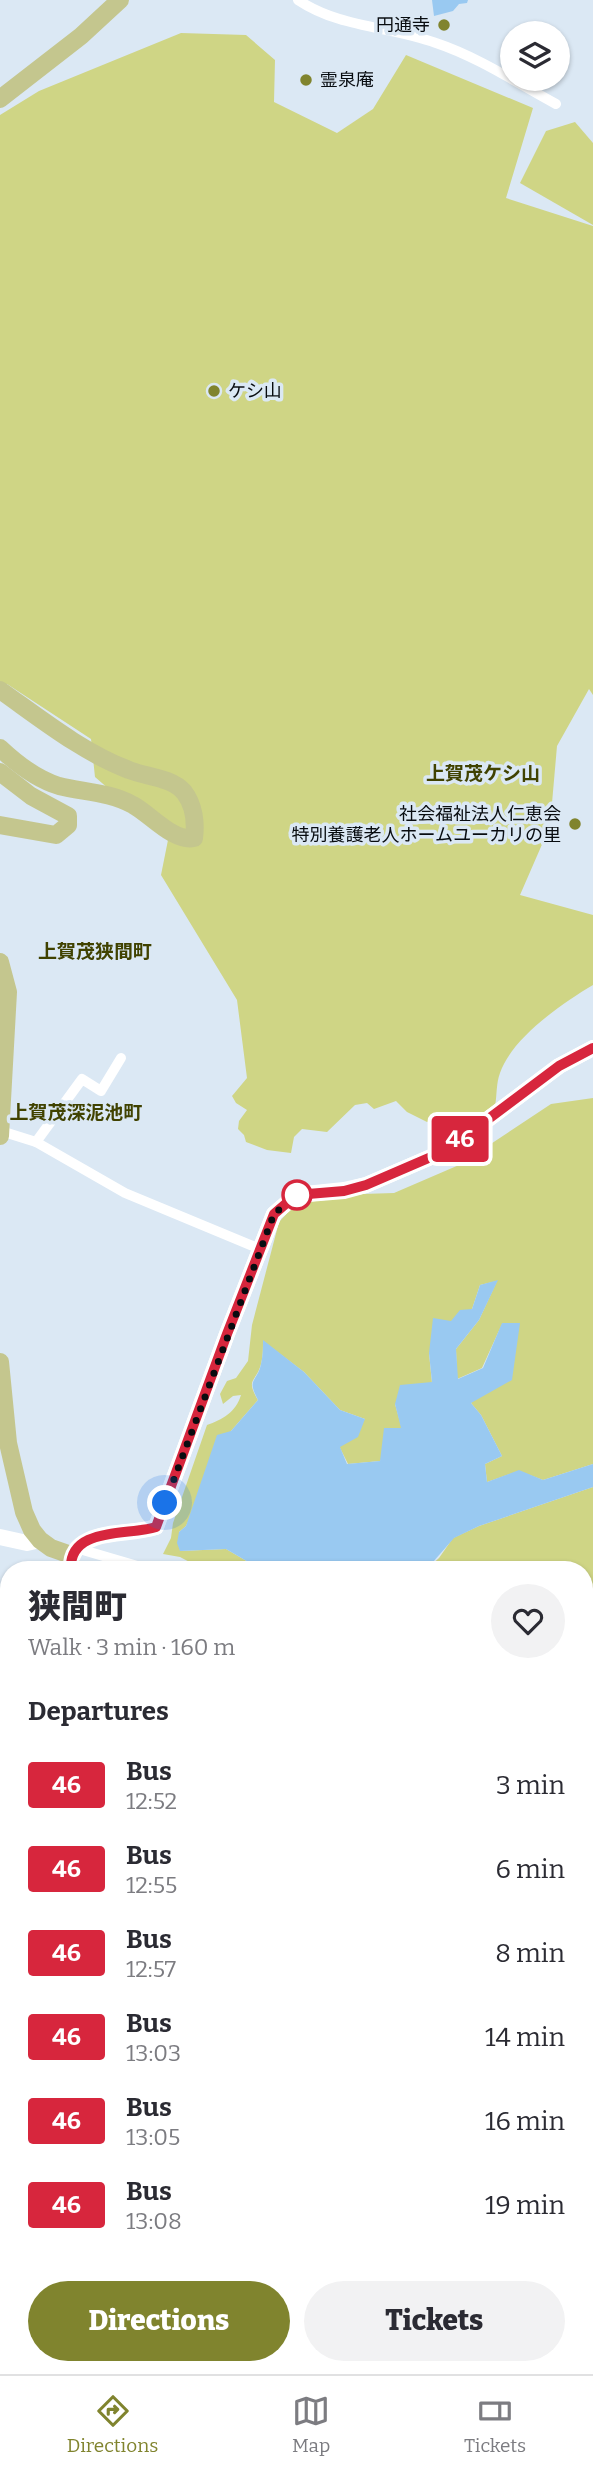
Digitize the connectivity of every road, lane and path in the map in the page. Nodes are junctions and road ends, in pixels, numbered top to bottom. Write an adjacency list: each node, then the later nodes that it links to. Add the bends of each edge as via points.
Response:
1 (120, 0): 3 (main road, via 81,37)
2 (298, 0): 4 (street, via 351,24 438,43)
3 (0, 99)
4 (556, 104)
5 (0, 691): 6 (main road, via 89,750 179,789 197,822 194,838 176,835 122,800 58,786 35,776)
6 (0, 748)
7 (0, 772): 8 (main road, via 68,816 68,825 56,835)
8 (0, 825)
9 (0, 962): 12 (main road, via 8,992)
10 (593, 1048): 14 (street, via 559,1066 431,1157 366,1185 296,1195 274,1214)
11 (121, 1058): 13 (street, via 101,1091 82,1079)
12 (1, 1134): 13 (street)
13 (36, 1142): 14 (street, via 125,1193)
14 (260, 1249): 18 (street, via 156,1527 99,1535)
15 (0, 1362): 17 (main road, via 8,1443 23,1513)
16 (0, 1537): 17 (street, via 27,1543)
17 (40, 1540): 18 (main road)
18 (73, 1558): 19 (street)
19 (92, 1561)

